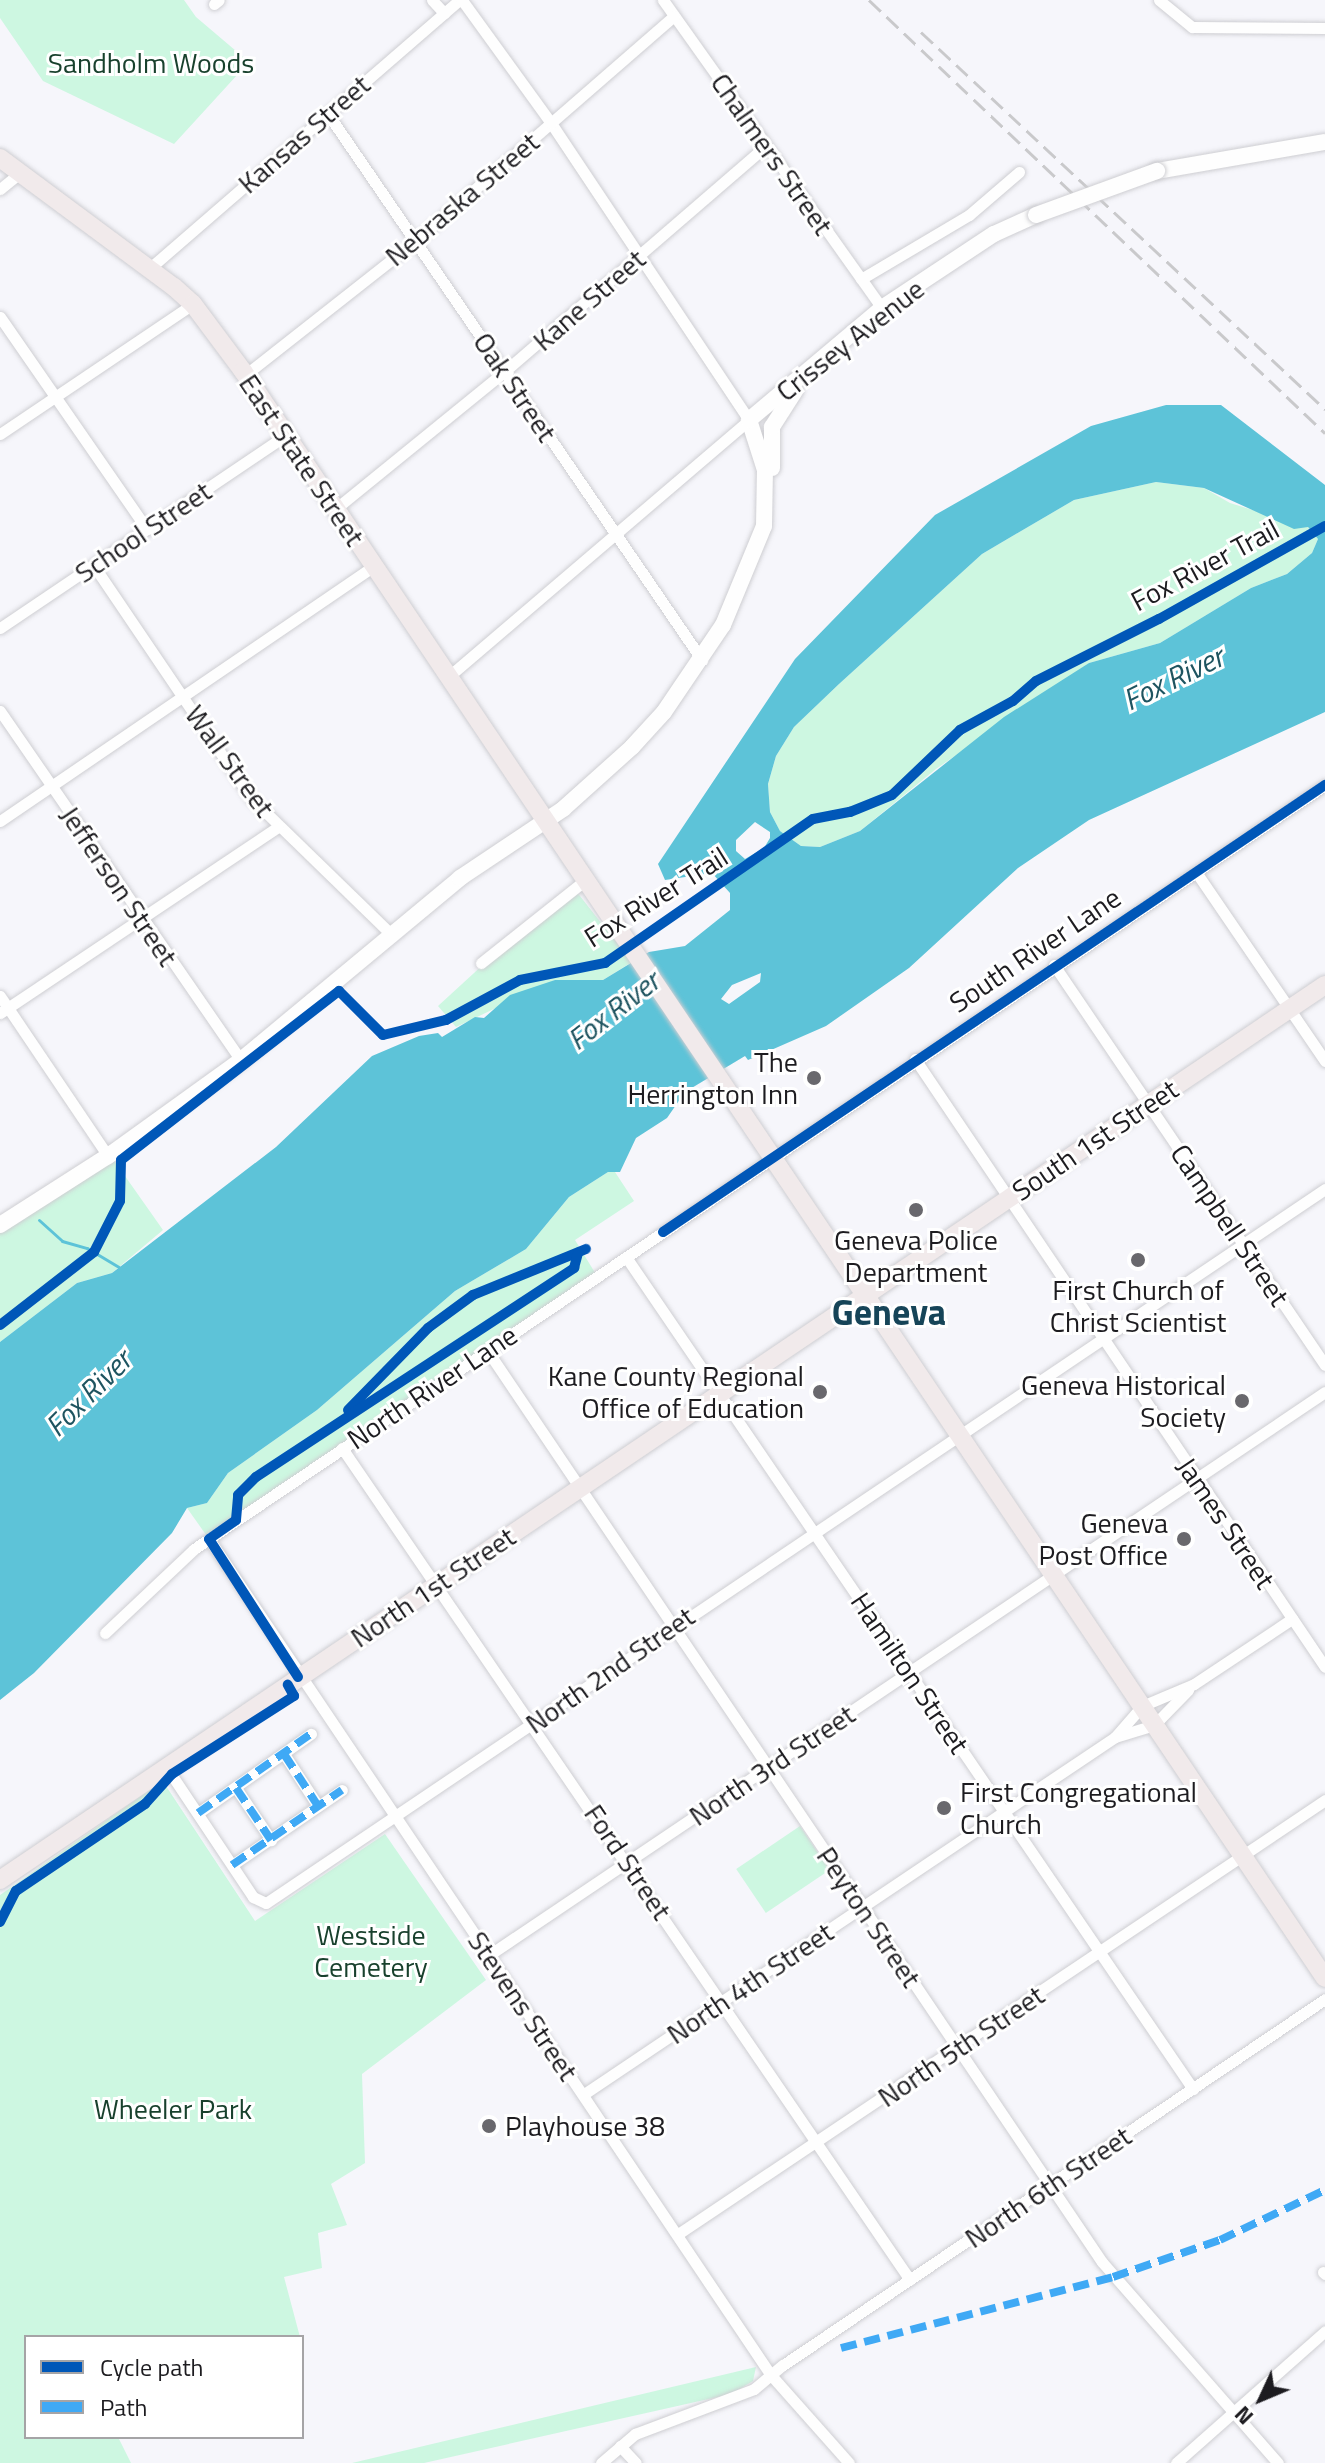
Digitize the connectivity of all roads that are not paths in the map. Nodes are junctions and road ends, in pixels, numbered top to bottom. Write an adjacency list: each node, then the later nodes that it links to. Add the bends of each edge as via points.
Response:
1 (432, 0): 5 (street)
2 (460, 0): 5 (street, Kansas Street); 9 (street)
3 (663, 0): 6 (street, Chalmers Street)
4 (1159, 0): 7 (street, via 1192,27)
5 (444, 13): 8 (street, Kansas Street)
6 (674, 16): 9 (street, Nebraska Street); 11 (street, Chalmers Street)
7 (1325, 28)
8 (328, 114): 16 (street, Oak Street); 18 (street, Kansas Street)
9 (551, 123): 16 (street, Nebraska Street); 17 (street)
10 (1325, 142): 21 (main road, Crissey Avenue, bridge, via 1157,171 1036,215 994,234)
11 (766, 146): 17 (street, Kane Street); 19 (street, Chalmers Street)
12 (0, 158): 13 (main road, East State Street)
13 (21, 172): 15 (street); 18 (main road, East State Street)
14 (1019, 172): 19 (street, Crissey Avenue, via 969,215)
15 (0, 189)
16 (414, 242): 24 (street, Oak Street); 25 (street, Nebraska Street)
17 (641, 256): 24 (street, Kane Street); 27 (street)
18 (150, 268): 20 (main road, East State Street)
19 (861, 279): 21 (street, Chalmers Street)
20 (193, 304): 25 (main road, East State Street); 26 (street)
21 (882, 308): 23 (main road, Crissey Avenue)
22 (0, 317): 26 (street)
23 (833, 349): 27 (main road, Crissey Avenue); 30 (main road, via 777,413 770,440 774,479)
24 (505, 371): 31 (street, Kane Street); 33 (street, Oak Street)
25 (245, 375): 29 (main road, East State Street)
26 (56, 397): 28 (street); 32 (street)
27 (749, 420): 30 (main road, via 765,470); 33 (street, Crissey Avenue)
28 (0, 434)
29 (285, 436): 31 (main road, East State Street); 32 (street, School Street)
30 (767, 508): 37 (main road, via 736,597)
31 (334, 510): 35 (main road, East State Street)
32 (147, 529): 34 (street, School Street)
33 (617, 536): 37 (street, Oak Street); 38 (street, Crissey Avenue)
34 (94, 566): 36 (street, School Street); 39 (street, Wall Street)
35 (373, 567): 38 (main road, East State Street); 39 (street)
36 (0, 628)
37 (702, 660): 43 (main road, via 632,747 563,809)
38 (448, 677): 43 (main road, East State Street)
39 (183, 696): 42 (street); 45 (street, Wall Street, via 252,799)
40 (0, 711): 42 (street, Jefferson Street)
41 (1325, 785): 46 (street, South River Lane)
42 (51, 786): 44 (street); 48 (street, Jefferson Street)
43 (543, 819): 47 (main road, East State Street); 49 (main road)
44 (0, 821)
45 (278, 827): 48 (street); 49 (street, Wall Street)
46 (1196, 872): 51 (street, South River Lane); 54 (street)
47 (584, 881): 50 (street); 61 (main road, East State Street)
48 (141, 921): 55 (street); 57 (street, Jefferson Street)
49 (392, 935): 57 (main road)
50 (481, 963)
51 (1054, 965): 56 (street, South River Lane); 59 (street, Campbell Street)
52 (1325, 985): 54 (main road, South 1st Street)
53 (0, 996): 55 (street)
54 (1290, 1008): 58 (street); 59 (main road, South 1st Street)
55 (4, 1011): 60 (street)
56 (915, 1059): 61 (street, South River Lane); 63 (street, James Street)
57 (241, 1060): 60 (main road)
58 (1325, 1061)
59 (1149, 1103): 63 (main road, South 1st Street); 65 (street, Campbell Street)
60 (108, 1156): 64 (main road)
61 (772, 1156): 66 (street, North River Lane); 67 (main road, East State Street)
62 (1325, 1189): 65 (street, North 2nd Street)
63 (1009, 1197): 67 (main road, South 1st Street); 68 (street, James Street)
64 (0, 1225)
65 (1243, 1244): 68 (street, North 2nd Street); 70 (street, Campbell Street)
66 (626, 1257): 69 (street, North River Lane); 72 (street, Hamilton Street)
67 (866, 1295): 72 (main road, North 1st Street); 73 (main road, East State Street)
68 (1104, 1337): 73 (street, North 2nd Street); 75 (street, James Street)
69 (487, 1350): 74 (street, North River Lane); 76 (street, Peyton Street)
70 (1325, 1365)
71 (1325, 1392): 75 (street, North 3rd Street)
72 (720, 1393): 76 (main road, North 1st Street); 77 (street, Hamilton Street)
73 (959, 1434): 77 (street, North 2nd Street); 79 (main road, East State Street)
74 (342, 1448): 78 (street, North River Lane); 80 (street, Ford Street)
75 (1196, 1479): 79 (street, North 3rd Street); 81 (street, James Street)
76 (579, 1488): 80 (main road, North 1st Street); 82 (street, Peyton Street)
77 (814, 1531): 82 (street, North 2nd Street); 85 (street, Hamilton Street)
78 (209, 1539): 83 (street, North River Lane); 86 (street, Stevens Street)
79 (1055, 1575): 85 (street, North 3rd Street); 88 (main road, East State Street)
80 (437, 1584): 86 (main road, North 1st Street); 89 (street, Ford Street)
81 (1292, 1619): 84 (street, James Street); 87 (street)
82 (673, 1627): 89 (street, North 2nd Street); 95 (street, Peyton Street)
83 (105, 1633)
84 (1325, 1667)
85 (909, 1672): 95 (street, North 3rd Street); 100 (street, Hamilton Street)
86 (298, 1677): 94 (main road, North 1st Street); 102 (street, Stevens Street)
87 (1194, 1684): 88 (street); 90 (street)
88 (1142, 1706): 90 (main road, East State Street); 92 (street, North 4th Street)
89 (532, 1724): 102 (street, North 2nd Street); 105 (street, Ford Street)
90 (1154, 1725): 92 (street, North 4th Street); 104 (main road, East State Street)
91 (311, 1734): 93 (street)
92 (1115, 1737): 100 (street, North 4th Street)
93 (284, 1754): 96 (street); 99 (street)
94 (165, 1765): 101 (street); 107 (main road, North 1st Street)
95 (768, 1767): 105 (street, North 3rd Street); 108 (street, Peyton Street)
96 (236, 1788): 101 (street); 103 (street)
97 (342, 1790): 99 (street)
98 (1325, 1800): 104 (street, North 5th Street)
99 (318, 1806): 103 (street)
100 (1004, 1812): 108 (street, North 4th Street); 109 (street, Hamilton Street)
101 (198, 1813): 106 (street)
102 (392, 1818): 106 (street, North 2nd Street, via 260,1903); 110 (street, Stevens Street)
103 (271, 1840): 106 (street)
104 (1244, 1856): 109 (street, North 5th Street); 111 (main road, East State Street)
105 (629, 1862): 110 (street, North 3rd Street); 113 (street, Ford Street)
106 (232, 1865)
107 (0, 1880)
108 (863, 1908): 113 (street, North 4th Street); 114 (street, Peyton Street)
109 (1099, 1952): 114 (street, North 5th Street); 115 (street, Hamilton Street)
110 (489, 1955): 116 (street, Stevens Street)
111 (1325, 1978)
112 (1325, 1999): 115 (street, North 6th Street)
113 (723, 2002): 116 (street, North 4th Street); 117 (street, Ford Street)
114 (958, 2049): 117 (street, North 5th Street); 118 (street, Peyton Street)
115 (1193, 2089): 118 (street, North 6th Street)
116 (584, 2094): 119 (street, Stevens Street)
117 (818, 2142): 119 (street, North 5th Street); 120 (street, Ford Street)
118 (1050, 2186): 120 (street, North 6th Street); 123 (street, Peyton Street, via 1113,2277)
119 (678, 2234): 122 (street, Stevens Street)
120 (910, 2280): 122 (street, North 6th Street)
121 (1325, 2331): 123 (street)
122 (770, 2374): 124 (street, North 6th Street, via 748,2393 635,2434); 127 (street, Stevens Street)
123 (1235, 2412): 128 (street); 129 (street, Peyton Street)
124 (620, 2446): 125 (street, North 6th Street); 126 (street)
125 (601, 2463)
126 (636, 2463)
127 (849, 2463)
128 (1176, 2463)
129 (1278, 2463)

